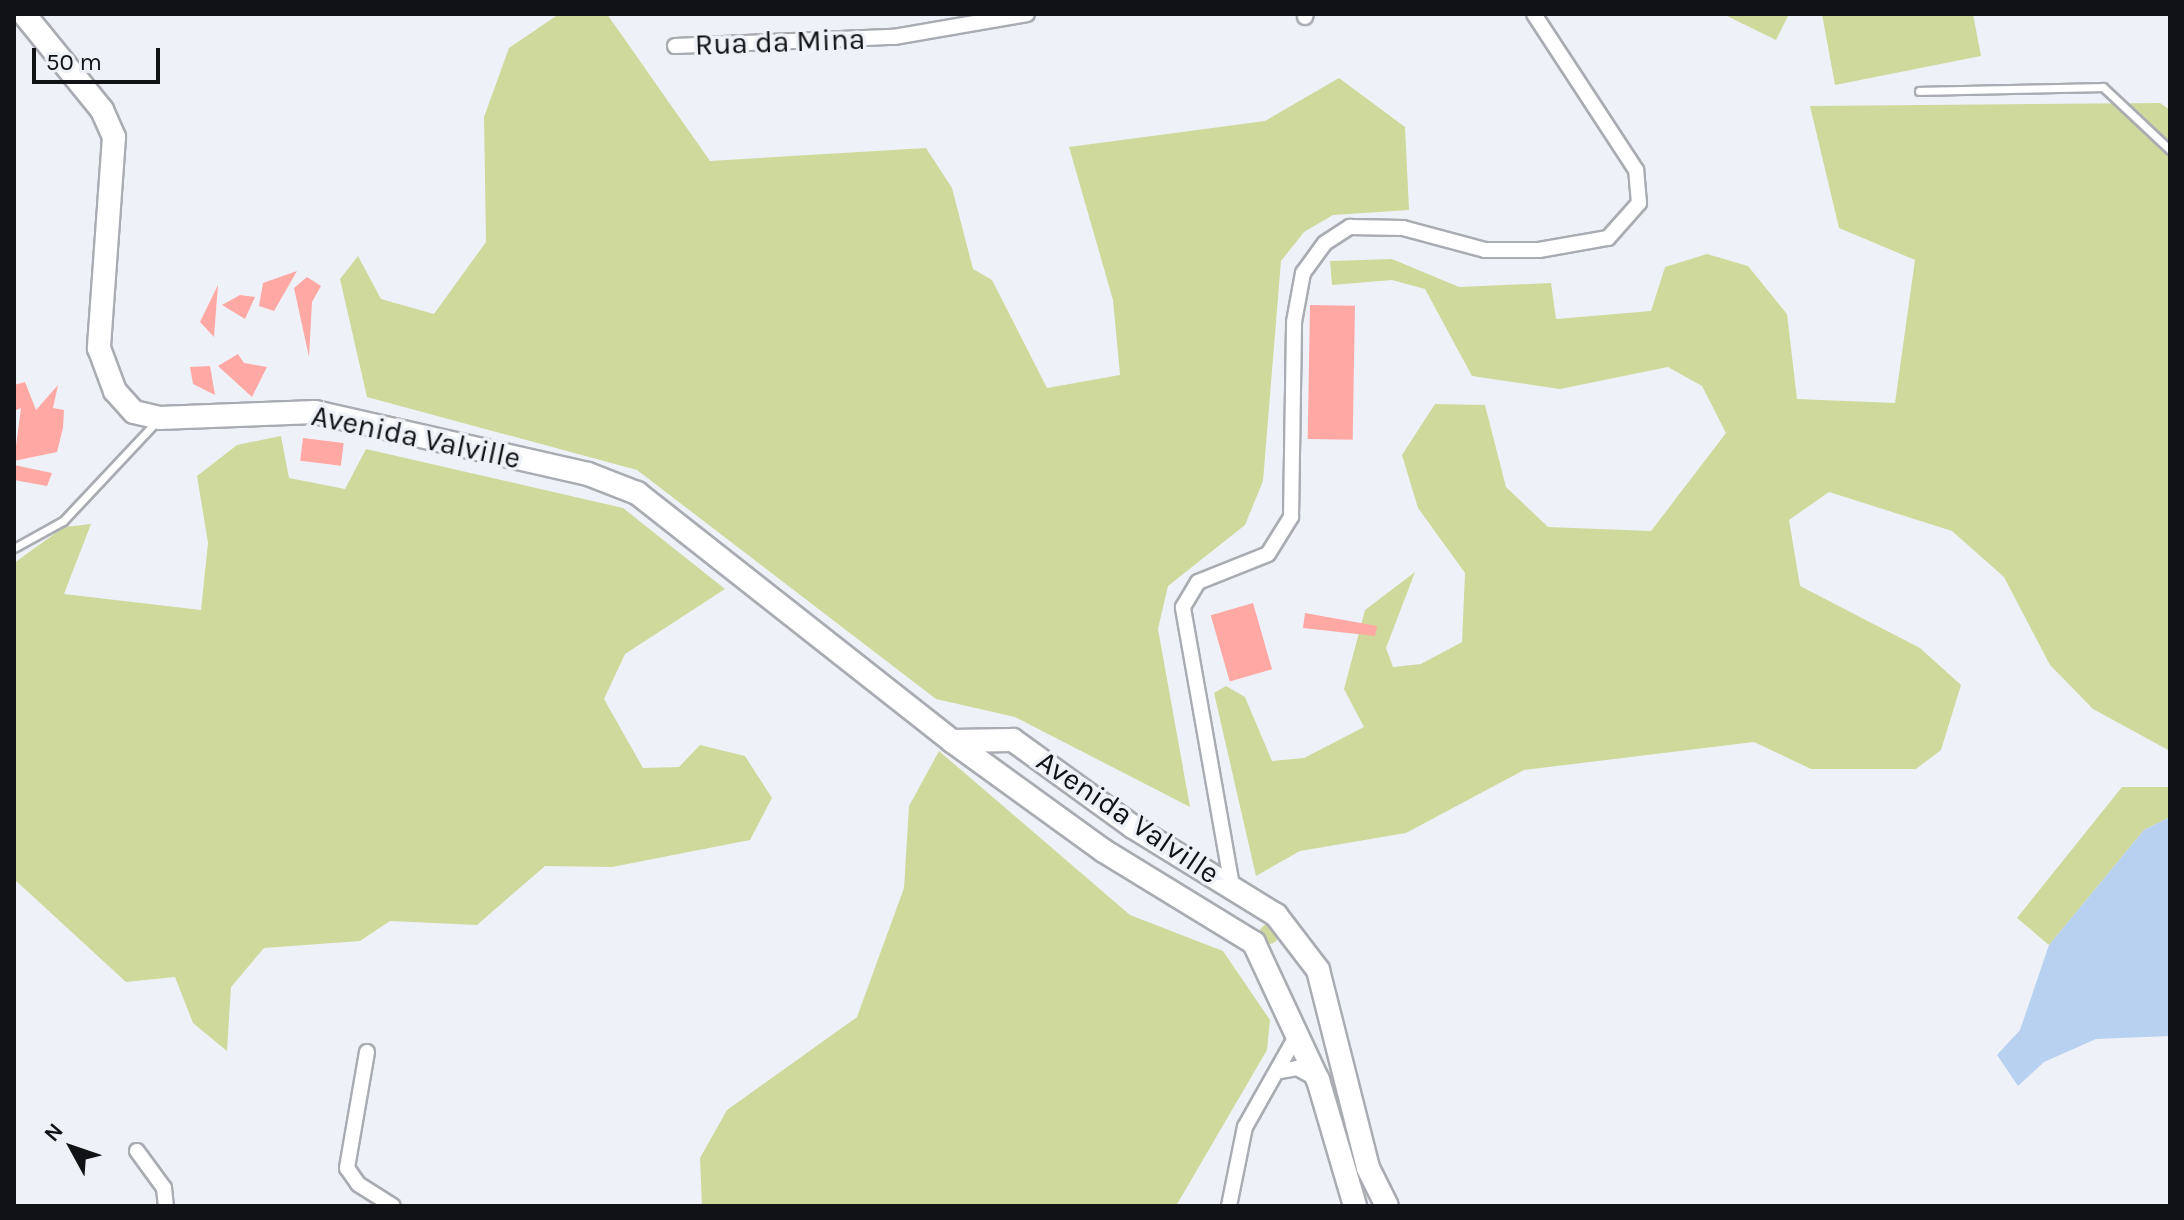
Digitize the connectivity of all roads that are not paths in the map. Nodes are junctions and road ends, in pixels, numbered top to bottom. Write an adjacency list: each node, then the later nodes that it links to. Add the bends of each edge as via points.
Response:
1 (24, 14): 7 (main road, Avenida Valville, via 102,110 114,137 99,348 115,391 134,412)
2 (1027, 14): 4 (street, Rua da Mina, via 864,40)
3 (1534, 14): 12 (street, via 1636,170 1639,203 1608,238 1539,250 1485,250 1403,228 1350,227 1325,243 1303,273 1294,322 1291,517 1268,554 1198,582 1183,607)
4 (675, 46)
5 (1919, 91): 6 (lane, via 2103,87)
6 (2170, 150)
7 (159, 418): 8 (lane, via 74,511); 9 (main road, Avenida Valville, via 315,412 621,484)
8 (14, 548)
9 (952, 741): 10 (main road, Avenida Valville, via 1013,740); 11 (main road, Avenida Valville)
10 (1079, 788): 11 (main road, via 1056,781 1043,788); 12 (main road, Avenida Valville)
11 (1039, 804): 15 (main road, Avenida Valville)
12 (1232, 886): 13 (main road, Avenida Valville)
13 (1269, 909): 14 (main road, Avenida Valville); 15 (main road, via 1253,914)
14 (1291, 932): 16 (main road, via 1285,951); 26 (main road, Avenida Valville, via 1318,970 1368,1168)
15 (1245, 934): 16 (main road, Avenida Valville)
16 (1262, 952): 17 (main road, Avenida Valville)
17 (1298, 1033): 19 (street); 20 (main road, Avenida Valville)
18 (367, 1052): 23 (street, via 347,1168 358,1184)
19 (1280, 1071): 20 (street, via 1297,1068); 24 (street, via 1245,1127)
20 (1318, 1080): 25 (main road, Avenida Valville)
21 (137, 1151): 22 (street, via 164,1188)
22 (166, 1206)
23 (393, 1206)
24 (1229, 1206)
25 (1355, 1206)
26 (1387, 1206)

